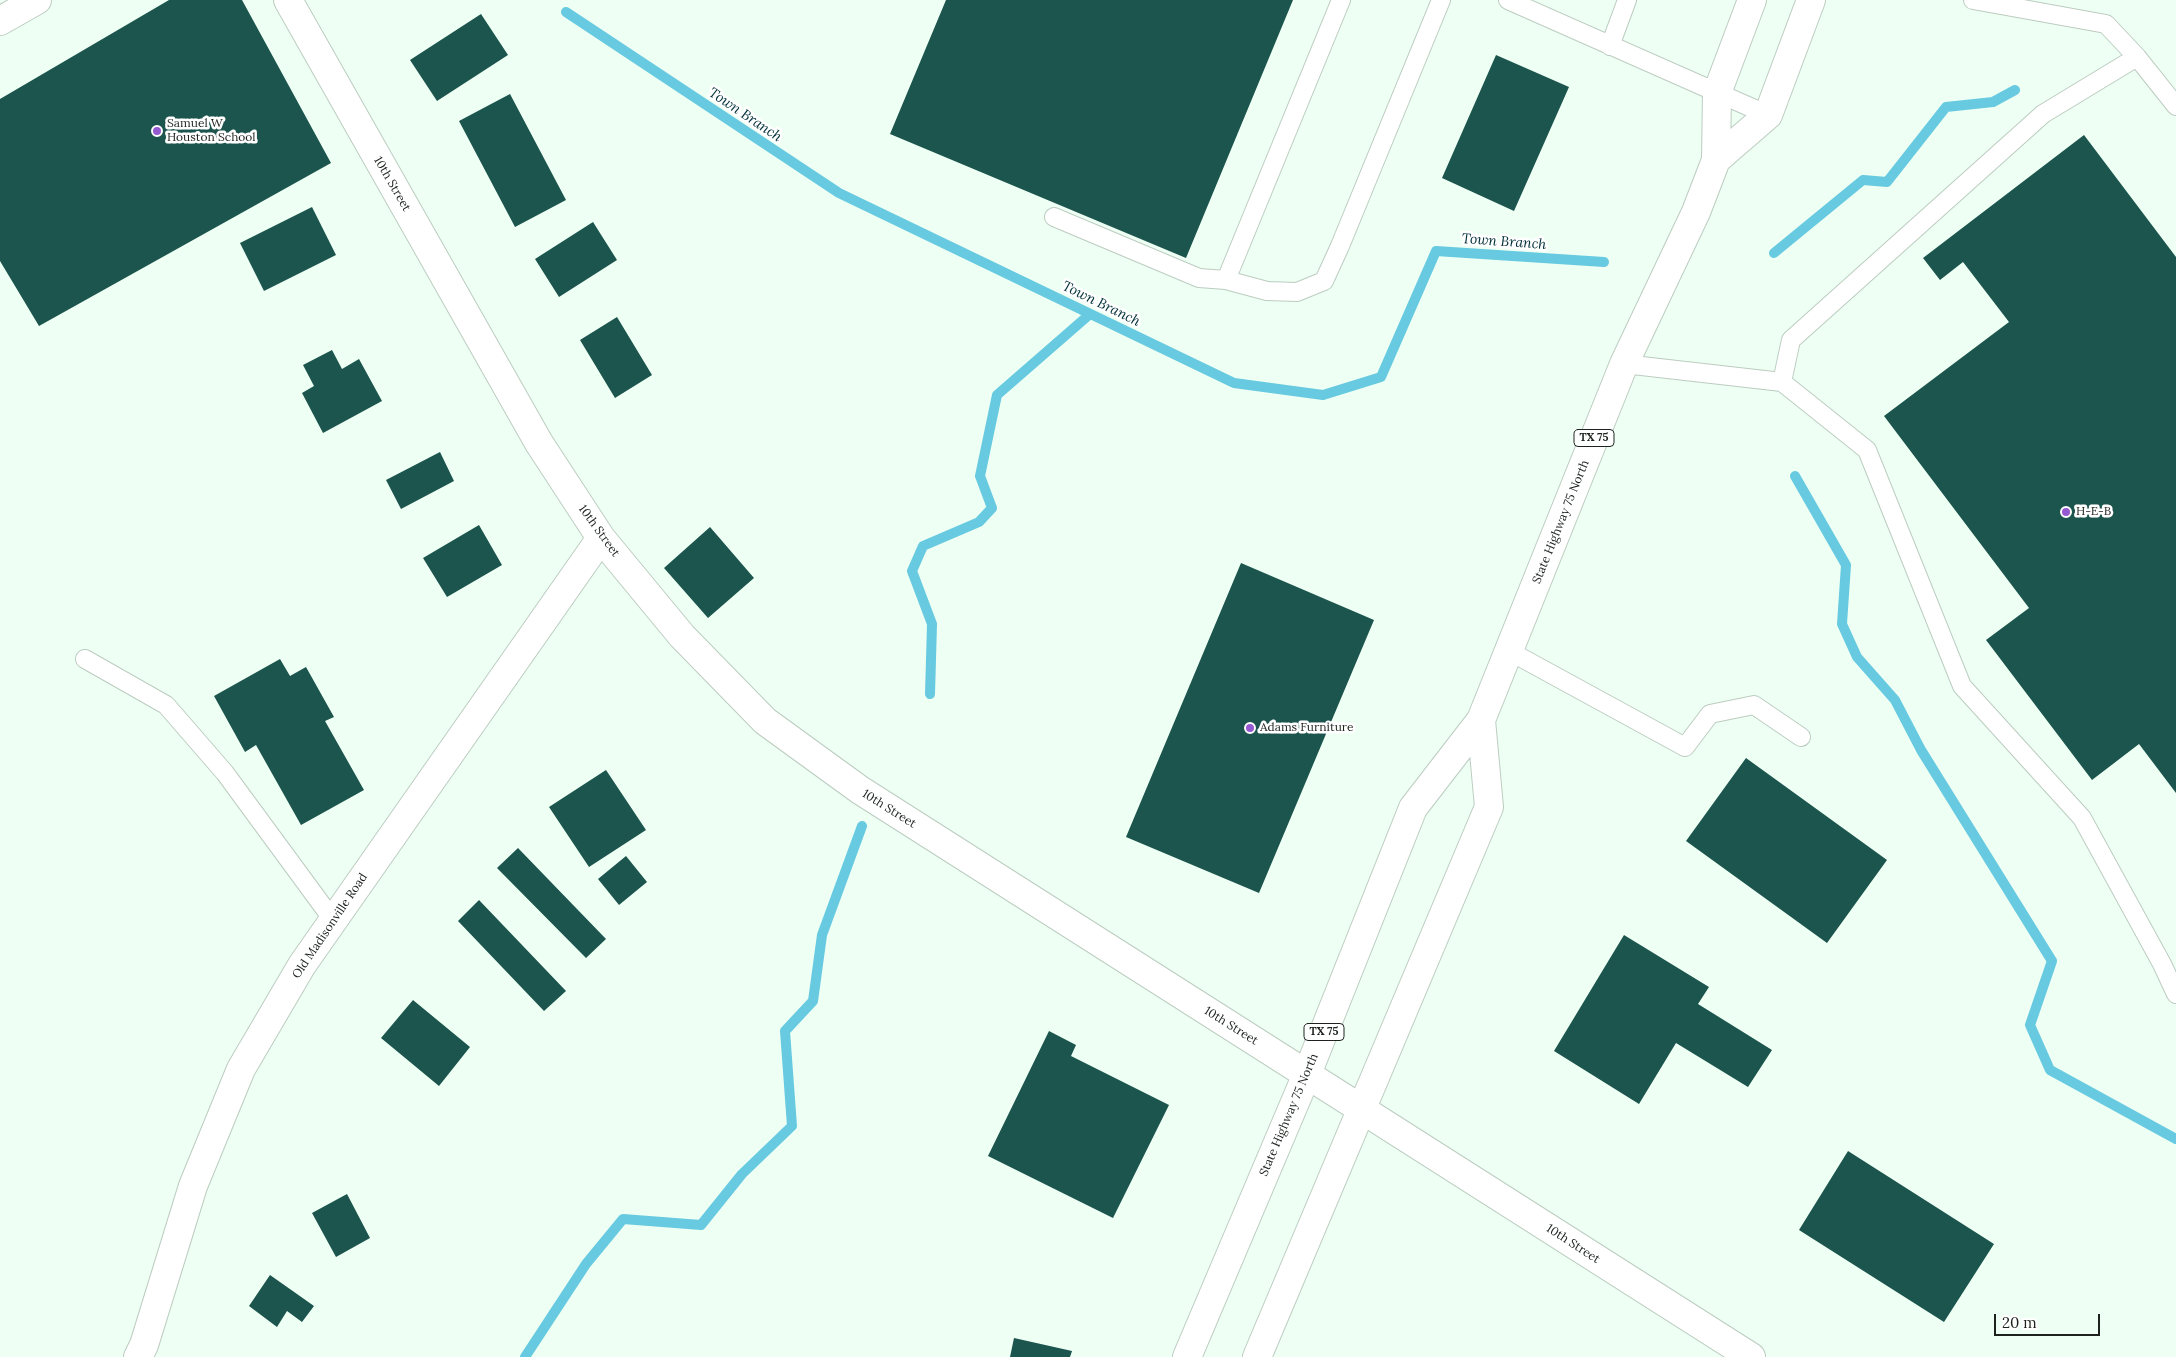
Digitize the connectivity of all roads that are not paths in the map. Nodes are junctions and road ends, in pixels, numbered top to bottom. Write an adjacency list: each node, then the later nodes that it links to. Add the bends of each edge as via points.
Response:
1 (37, 0): 10 (street)
2 (288, 0): 21 (street, 10th Street, via 539,443)
3 (1341, 0): 18 (lane)
4 (1441, 0): 18 (lane, via 1324,281 1297,292 1266,291)
5 (1508, 0): 11 (lane)
6 (1627, 0): 11 (lane)
7 (1752, 0): 13 (street, State Highway 75 North / TX 75)
8 (1811, 0): 15 (street, State Highway 75 North / TX 75)
9 (1973, 0): 12 (lane, via 2106,24)
10 (0, 21)
11 (1610, 46): 13 (lane)
12 (2137, 57): 14 (lane); 20 (lane, via 2043,114 1791,340)
13 (1716, 93): 15 (lane); 16 (street, State Highway 75 North / TX 75)
14 (2176, 106)
15 (1768, 115): 16 (street, State Highway 75 North / TX 75)
16 (1716, 160): 19 (street, State Highway 75 North / TX 75, via 1696,212)
17 (1054, 218): 18 (lane, via 1199,278)
18 (1226, 280)
19 (1624, 364): 20 (lane); 22 (street, State Highway 75 North / TX 75)
20 (1782, 382): 27 (lane, via 1867,450 1962,686 2082,818)
21 (601, 538): 26 (street, Old Madisonville Road); 28 (street, 10th Street, via 682,636 765,721 860,790)
22 (1509, 651): 24 (street, State Highway 75 North / TX 75); 25 (lane, via 1685,748 1710,714 1754,705)
23 (85, 659): 26 (lane, via 166,705 225,773)
24 (1480, 720): 28 (street, State Highway 75 North / TX 75, via 1413,808); 29 (street, State Highway 75 North / TX 75, via 1489,807)
25 (1801, 738)
26 (333, 920): 30 (street, Old Madisonville Road, via 302,965 241,1069 193,1186)
27 (2176, 994)
28 (1307, 1074): 29 (street, 10th Street); 31 (street, State Highway 75 North / TX 75)
29 (1362, 1108): 32 (street, State Highway 75 North / TX 75); 33 (street, 10th Street)
30 (138, 1357)
31 (1187, 1357)
32 (1257, 1357)
33 (1751, 1357)

